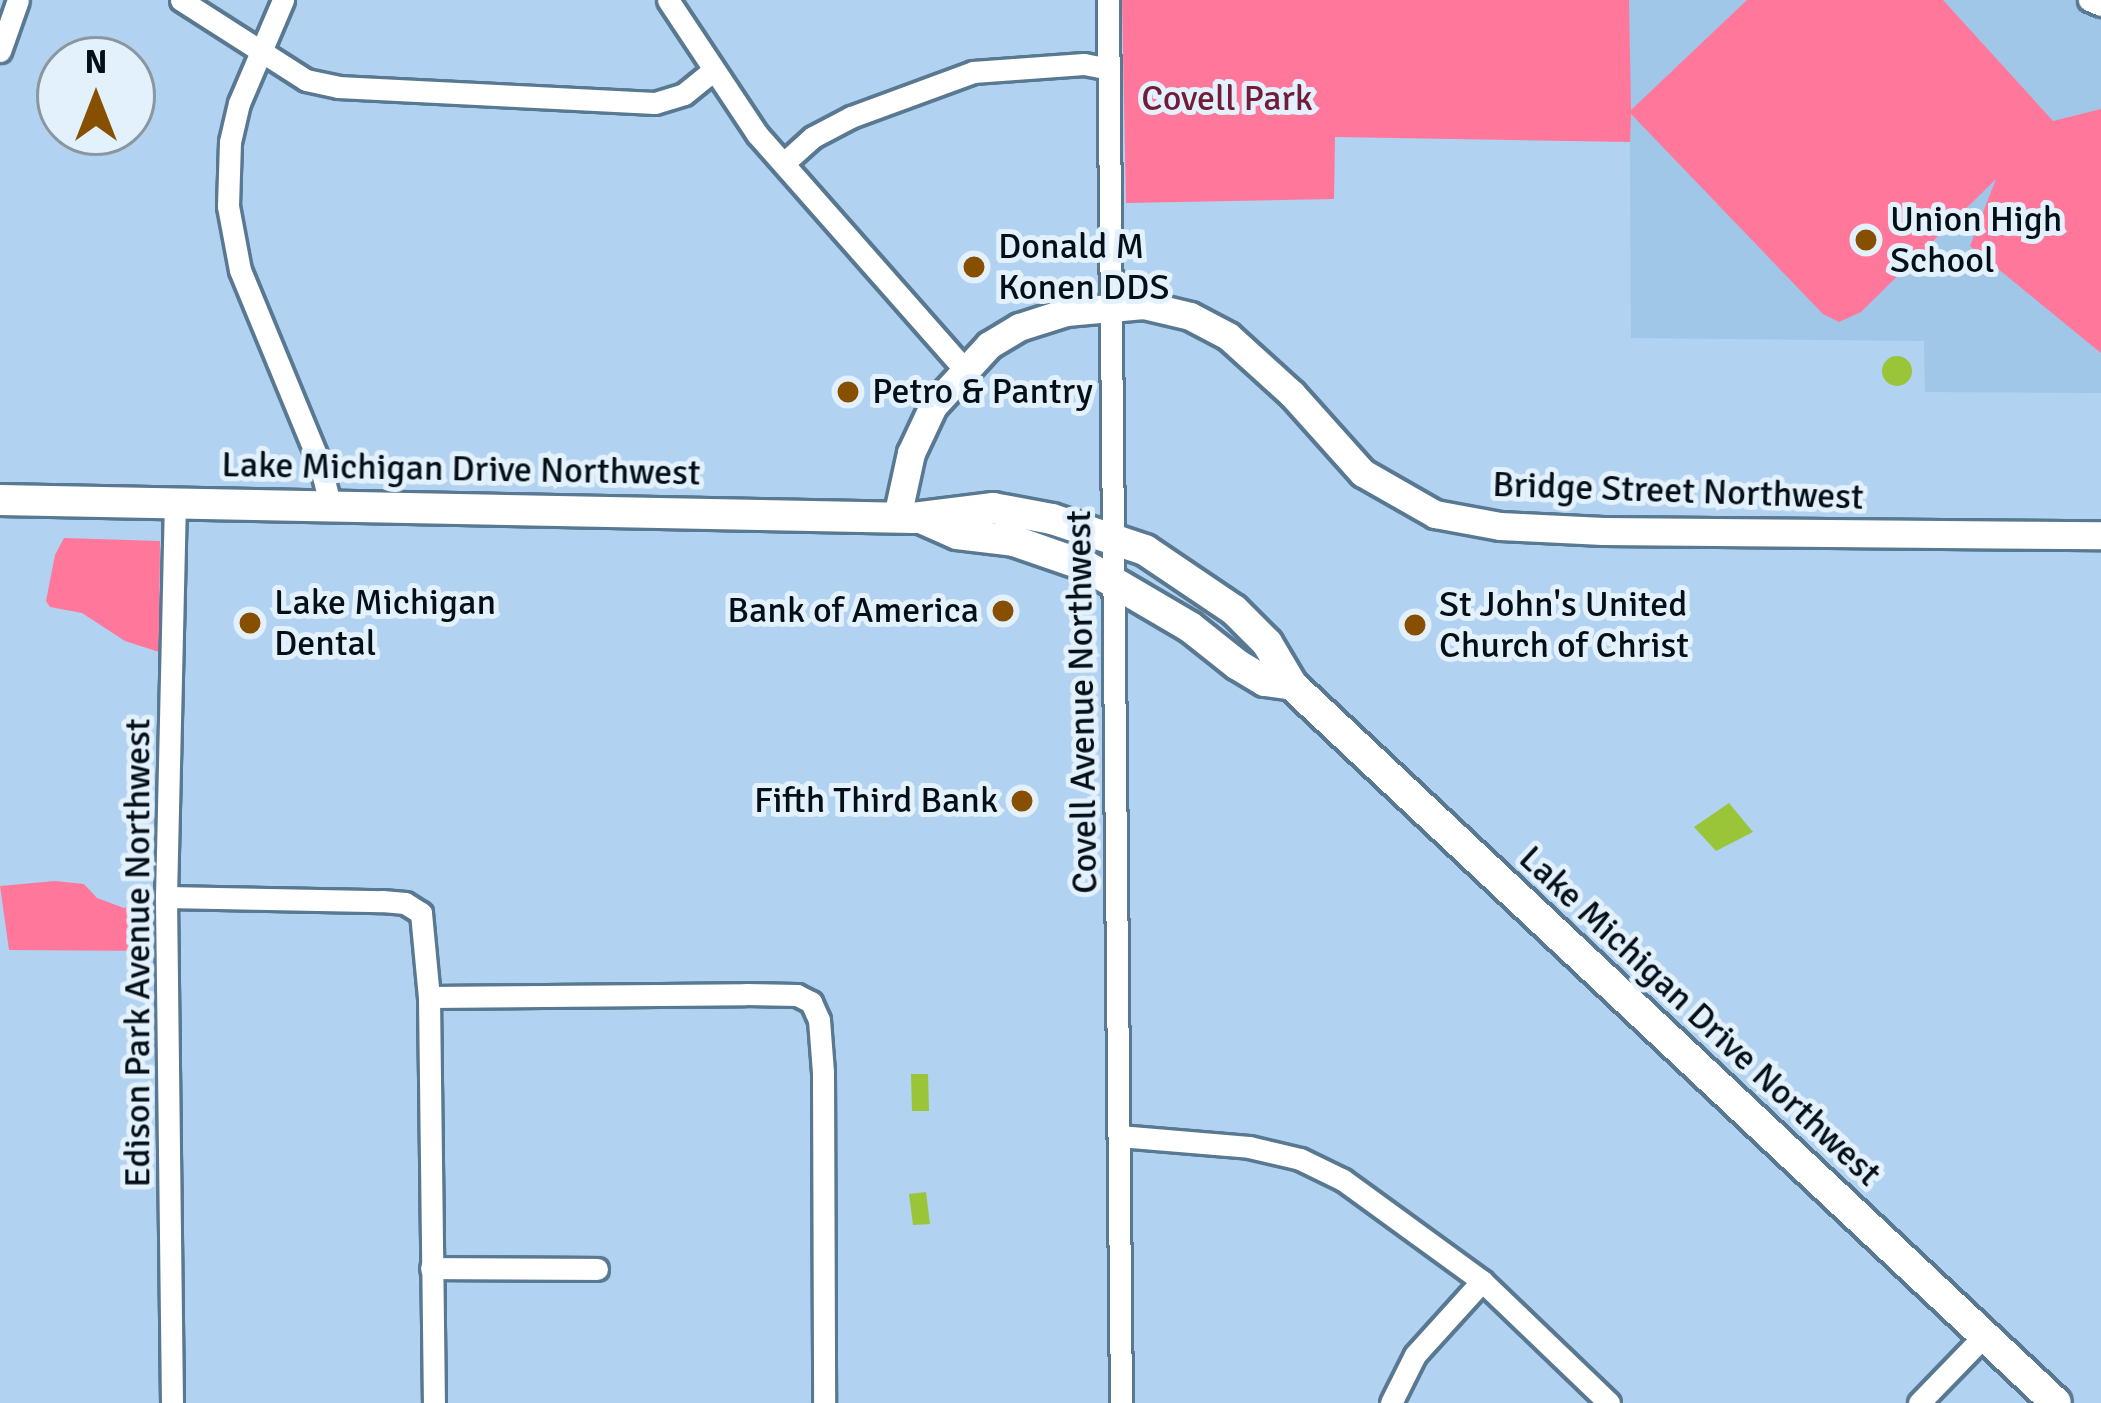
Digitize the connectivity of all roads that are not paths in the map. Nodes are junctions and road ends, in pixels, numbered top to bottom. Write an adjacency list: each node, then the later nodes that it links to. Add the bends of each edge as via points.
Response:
1 (18, 0): 8 (street)
2 (181, 0): 9 (street)
3 (283, 0): 9 (street)
4 (668, 0): 11 (street)
5 (1108, 0): 10 (street, Covell Avenue Northwest)
6 (2089, 0): 7 (street)
7 (2101, 5)
8 (0, 50)
9 (257, 51): 11 (street, via 306,80 338,87 626,103 683,94); 17 (street, via 230,142 228,206 240,270)
10 (1109, 69): 12 (street, via 973,72 851,117); 13 (street, Covell Avenue Northwest)
11 (711, 72): 12 (street)
12 (784, 163): 14 (street)
13 (1112, 305): 14 (main road, Bridge Street Northwest, via 1019,328); 19 (main road, Bridge Street Northwest, via 1168,309 1228,336 1363,473 1435,514 1603,531); 20 (street, Covell Avenue Northwest)
14 (963, 368): 18 (main road, Bridge Street Northwest, via 911,453)
15 (0, 500): 16 (highway, Lake Michigan Drive Northwest)
16 (175, 502): 17 (highway, Lake Michigan Drive Northwest); 23 (street, Edison Park Avenue Northwest)
17 (330, 504): 18 (highway, Lake Michigan Drive Northwest)
18 (909, 517): 20 (highway, Lake Michigan Drive Northwest, via 993,508); 21 (highway, Lake Michigan Drive Northwest, via 1031,546)
19 (2101, 535)
20 (1114, 539): 21 (street, Covell Avenue Northwest); 22 (highway, Lake Michigan Drive Northwest, via 1159,558 1234,610)
21 (1113, 581): 22 (highway, Lake Michigan Drive Northwest, via 1265,681); 25 (street, Covell Avenue Northwest)
22 (1292, 685): 29 (highway, Lake Michigan Drive Northwest)
23 (166, 897): 24 (street, via 406,903 426,925); 30 (street, Edison Park Avenue Northwest)
24 (429, 997): 26 (street); 32 (street, via 746,994 811,1002 823,1072)
25 (1119, 1136): 28 (street, via 1193,1139 1300,1159 1403,1218); 33 (street, Covell Avenue Northwest)
26 (431, 1268): 27 (street); 31 (street)
27 (597, 1269)
28 (1482, 1281): 34 (street, via 1415,1355); 35 (street)
29 (1984, 1336): 36 (street); 37 (highway, Lake Michigan Drive Northwest)
30 (172, 1403)
31 (434, 1403)
32 (824, 1403)
33 (1121, 1403)
34 (1391, 1403)
35 (1609, 1403)
36 (1919, 1403)
37 (2056, 1403)

